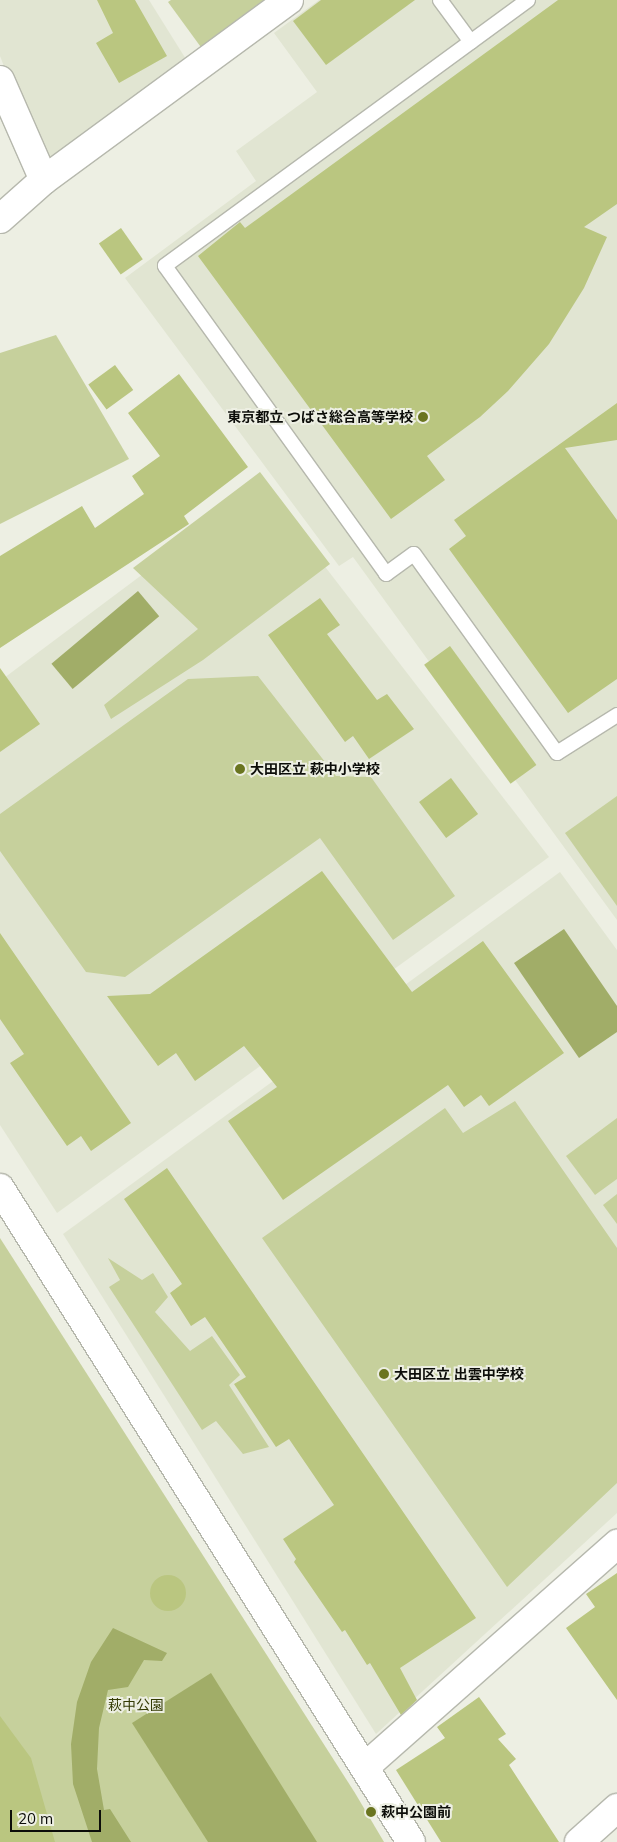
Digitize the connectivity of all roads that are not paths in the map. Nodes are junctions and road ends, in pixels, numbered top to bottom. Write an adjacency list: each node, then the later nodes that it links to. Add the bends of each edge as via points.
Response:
1 (289, 0): 6 (street)
2 (440, 0): 4 (lane)
3 (528, 0): 4 (lane)
4 (471, 42): 8 (lane, via 165,266 386,574 414,554 557,753)
5 (0, 80): 6 (street)
6 (44, 180): 7 (street)
7 (0, 218)
8 (617, 716)
9 (0, 1188): 11 (street)
10 (617, 1544): 11 (street)
11 (365, 1767): 13 (street)
12 (617, 1808): 14 (street)
13 (411, 1842)
14 (579, 1842)

